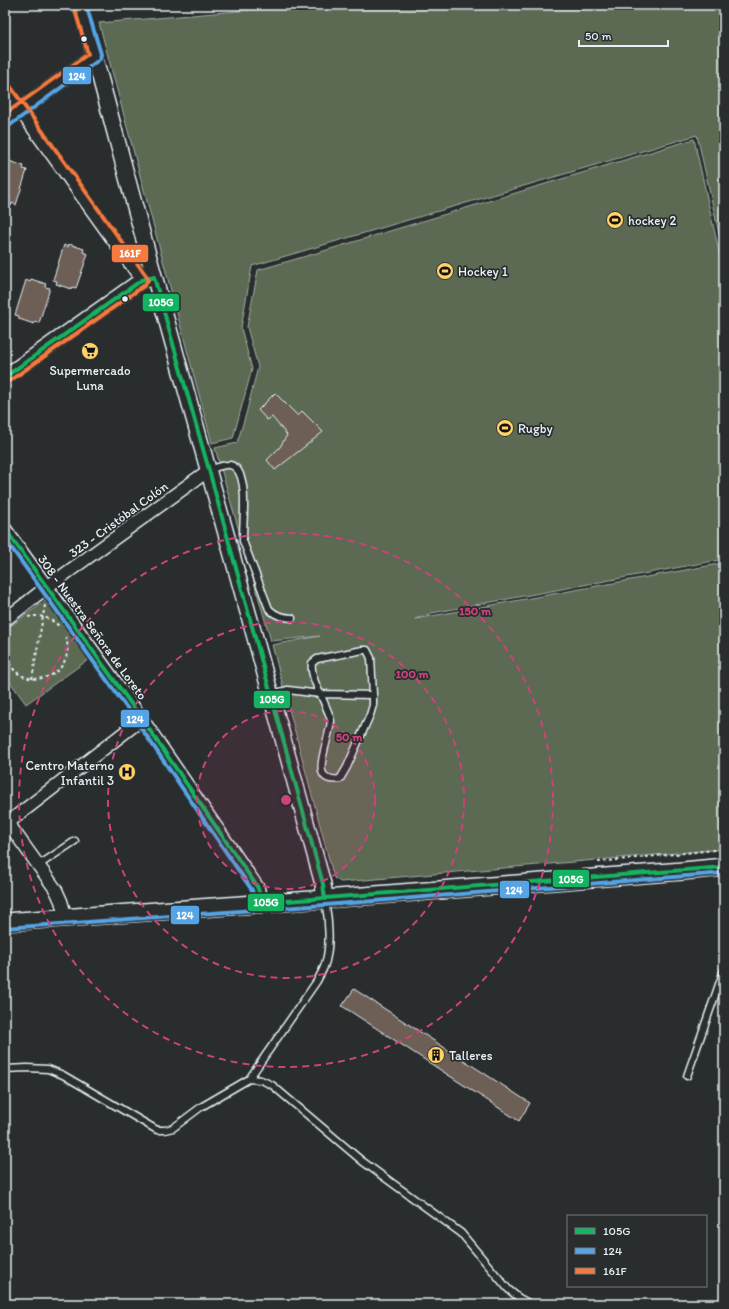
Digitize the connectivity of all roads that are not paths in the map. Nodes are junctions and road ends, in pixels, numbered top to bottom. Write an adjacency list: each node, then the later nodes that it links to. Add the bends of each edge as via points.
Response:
1 (80, 5): 2 (street)
2 (95, 56): 4 (street); 6 (street)
3 (5, 89): 4 (street)
4 (20, 110): 5 (street); 6 (street)
5 (5, 121)
6 (148, 278): 7 (street); 8 (street)
7 (5, 378)
8 (209, 470): 10 (street, 323 - Cristóbal Colón); 11 (lane, via 231,465 237,469 244,486 243,541 268,609 279,616); 13 (street)
9 (5, 528): 10 (street, 308 - Nuestra Señora de Loreto)
10 (47, 587): 12 (street, 323 - Cristóbal Colón); 16 (street, 308 - Nuestra Señora de Loreto)
11 (292, 618)
12 (5, 620)
13 (271, 694): 14 (lane, via 288,690); 21 (street)
14 (320, 694): 15 (lane); 15 (lane, via 311,668 312,663 367,650 371,658); 15 (lane, via 332,721 322,772 326,778 333,780 340,779 347,768 370,715)
15 (373, 695)
16 (142, 719): 17 (street); 22 (street, 308 - Nuestra Señora de Loreto, via 258,888)
17 (6, 824): 19 (street)
18 (75, 841): 19 (lane)
19 (39, 865): 23 (street, via 59,896)
20 (724, 867): 21 (main road)
21 (325, 899): 22 (main road); 28 (lane, via 328,914 327,954 324,967 317,982)
22 (261, 903): 23 (main road)
23 (66, 918): 24 (main road)
24 (5, 922)
25 (724, 970): 27 (lane)
26 (5, 1069): 28 (lane, via 48,1069 63,1075 157,1130 173,1128 201,1107)
27 (687, 1076)
28 (249, 1079): 29 (lane, via 261,1080 272,1085 362,1161 461,1233 508,1289)
29 (530, 1304)

